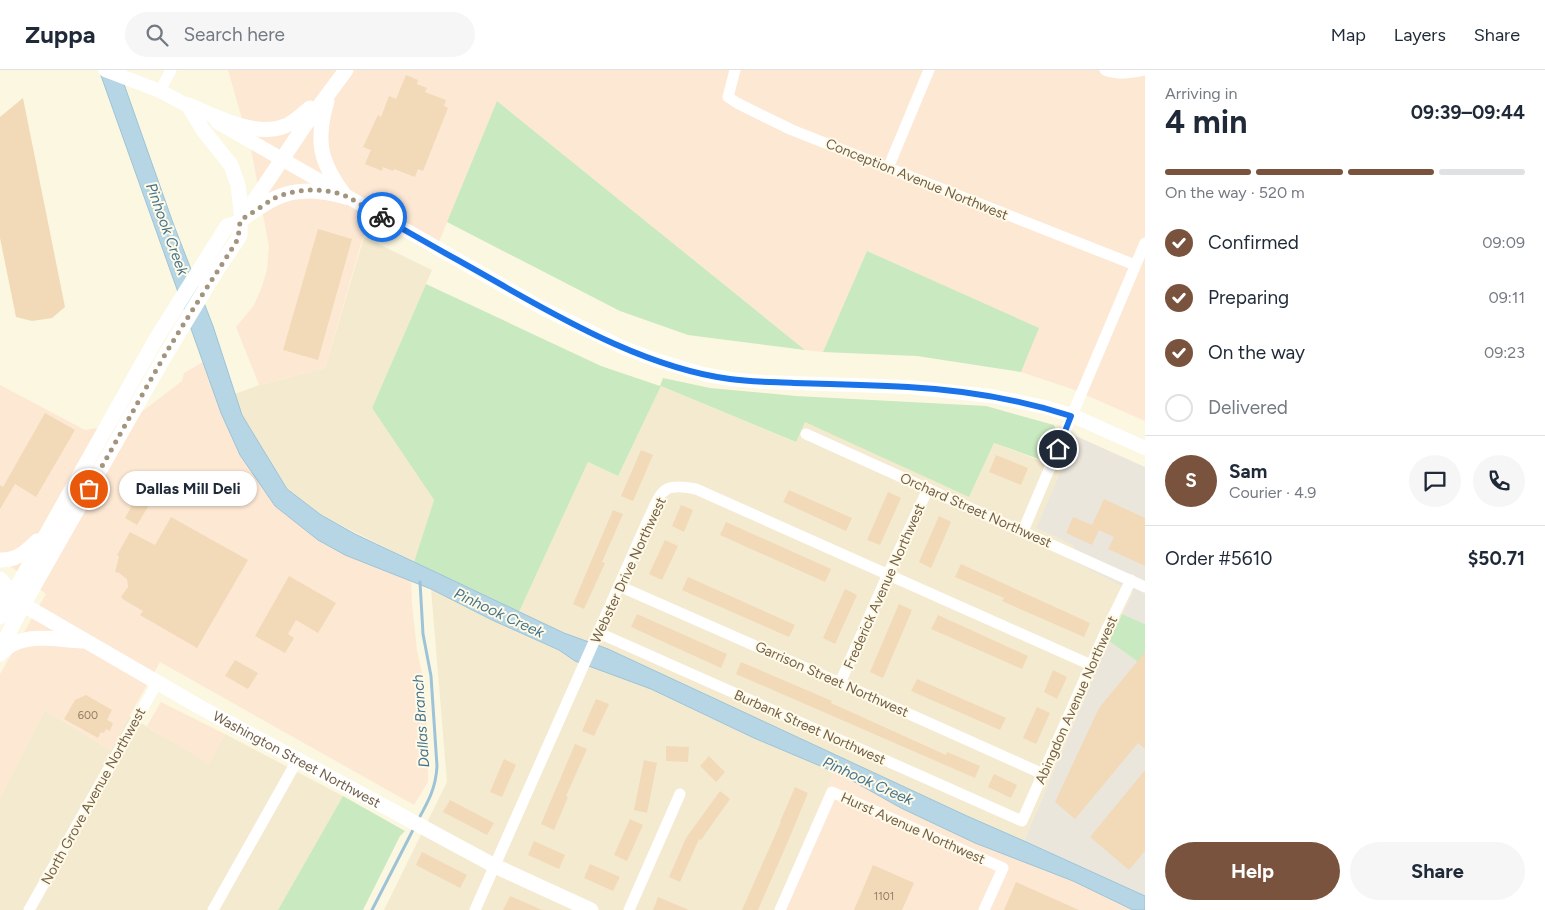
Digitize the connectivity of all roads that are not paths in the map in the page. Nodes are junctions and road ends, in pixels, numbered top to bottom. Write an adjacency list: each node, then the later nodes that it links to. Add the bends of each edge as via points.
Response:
1 (106, 70): 8 (street)
2 (171, 70): 8 (street)
3 (346, 70): 9 (main road)
4 (735, 70): 12 (street, Conception Avenue Northwest, via 728,97 737,103 792,130)
5 (929, 70): 12 (street)
6 (1105, 70): 7 (street, via 1129,74)
7 (1144, 71)
8 (160, 91): 10 (street)
9 (329, 93): 10 (main road, via 295,121 276,129 250,128); 11 (main road); 13 (main road, via 321,130 324,161)
10 (188, 105): 11 (street); 14 (main road, via 231,165 238,185)
11 (281, 160): 13 (street); 14 (main road)
12 (888, 168): 16 (street, Conception Avenue Northwest)
13 (346, 197): 14 (main road, via 310,190 295,192 275,198); 17 (street, via 542,308 622,347 677,367 730,379 764,382 946,390 1021,402)
14 (241, 221): 22 (main road, via 227,226 156,339); 29 (main road, via 236,242)
15 (1145, 243): 16 (street)
16 (1135, 265): 17 (street)
17 (1071, 416): 19 (street); 21 (street)
18 (806, 434): 20 (street, Orchard Street Northwest)
19 (1145, 448)
20 (928, 489): 21 (street, Orchard Street Northwest); 24 (street, Frederick Avenue Northwest)
21 (1023, 531): 26 (street, Orchard Street Northwest)
22 (48, 532): 23 (main road, via 24,553); 29 (main road)
23 (0, 560)
24 (888, 574): 27 (street, Webster Drive Northwest, via 696,489 680,486 668,488 659,496); 35 (street, Webster Drive Northwest); 36 (street, Frederick Avenue Northwest)
25 (0, 579): 29 (main road)
26 (1131, 580): 28 (street, Orchard Street Northwest); 35 (street, Abingdon Avenue Northwest)
27 (619, 586): 31 (street, Webster Drive Northwest); 36 (street, Garrison Street Northwest)
28 (1145, 587)
29 (11, 598): 30 (main road); 32 (main road, Washington Street Northwest); 33 (main road)
30 (0, 617)
31 (599, 632): 41 (street, Burbank Street Northwest); 42 (street, Webster Drive Northwest)
32 (85, 641): 34 (main road, via 26,640 12,644); 37 (main road, Washington Street Northwest)
33 (0, 650)
34 (0, 654)
35 (1091, 665): 39 (street, Abingdon Avenue Northwest)
36 (840, 682): 39 (street, Garrison Street Northwest)
37 (157, 683): 38 (main road, Washington Street Northwest); 43 (street, North Grove Avenue Northwest)
38 (298, 759): 42 (main road, Washington Street Northwest); 44 (street)
39 (1043, 774): 41 (street, Abingdon Avenue Northwest)
40 (680, 794): 47 (street)
41 (1022, 821)
42 (494, 866): 45 (street, Webster Drive Northwest); 46 (main road, Washington Street Northwest)
43 (29, 910)
44 (213, 910)
45 (475, 910)
46 (591, 910)
47 (628, 910)
48 (780, 910): 49 (street, Hurst Avenue Northwest, via 832,792 1003,868)
49 (984, 910)

